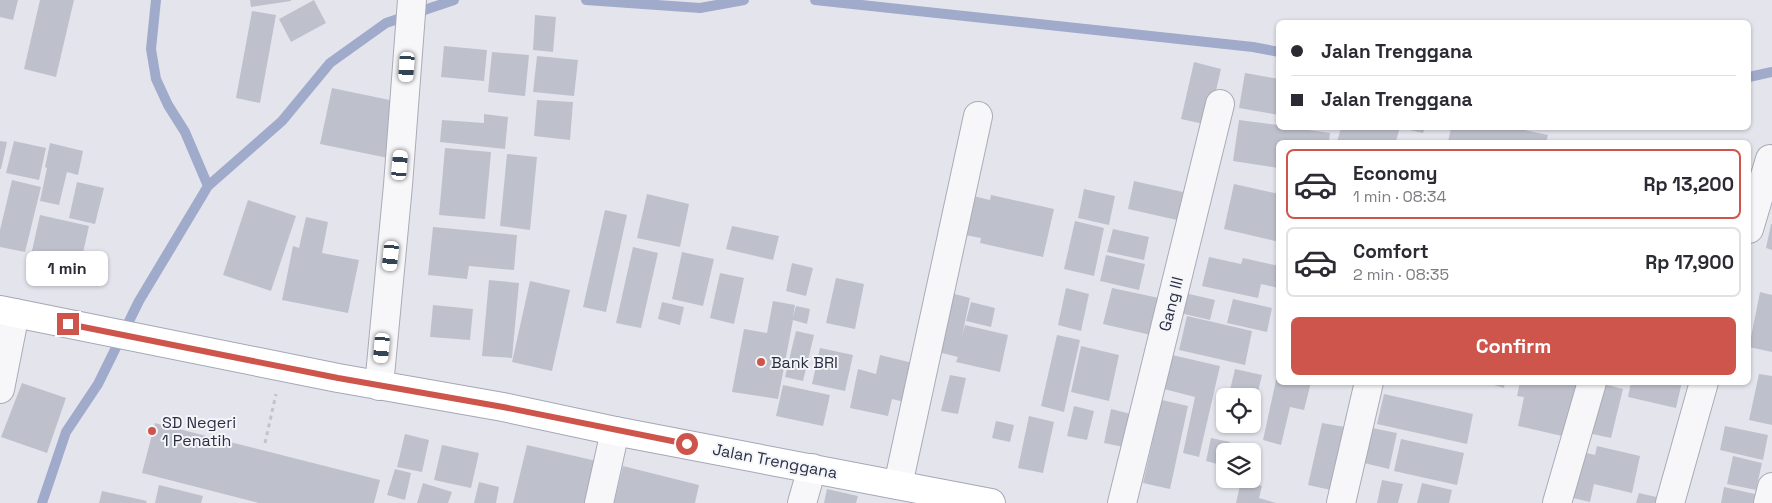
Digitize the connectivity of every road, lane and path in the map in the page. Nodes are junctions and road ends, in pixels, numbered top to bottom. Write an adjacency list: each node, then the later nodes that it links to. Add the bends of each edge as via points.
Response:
1 (412, 0): 10 (street)
2 (1220, 104): 21 (street, Gang III)
3 (978, 116): 16 (street)
4 (1770, 159): 5 (street)
5 (1751, 222)
6 (7, 311): 10 (main road, Jalan Trenggana); 11 (street)
7 (1368, 385): 22 (street)
8 (1591, 385): 23 (street)
9 (1703, 385): 24 (street)
10 (379, 386): 13 (main road, Jalan Trenggana, via 503,407)
11 (0, 388)
12 (276, 393): 14 (path)
13 (615, 431): 15 (main road, Jalan Trenggana); 18 (street)
14 (265, 443)
15 (812, 468): 16 (main road, Jalan Trenggana); 19 (street)
16 (898, 485): 20 (main road, Jalan Trenggana)
17 (1772, 487): 25 (street)
18 (598, 503)
19 (802, 503)
20 (991, 503)
21 (1122, 503)
22 (1341, 503)
23 (1557, 503)
24 (1670, 503)
25 (1768, 503)

